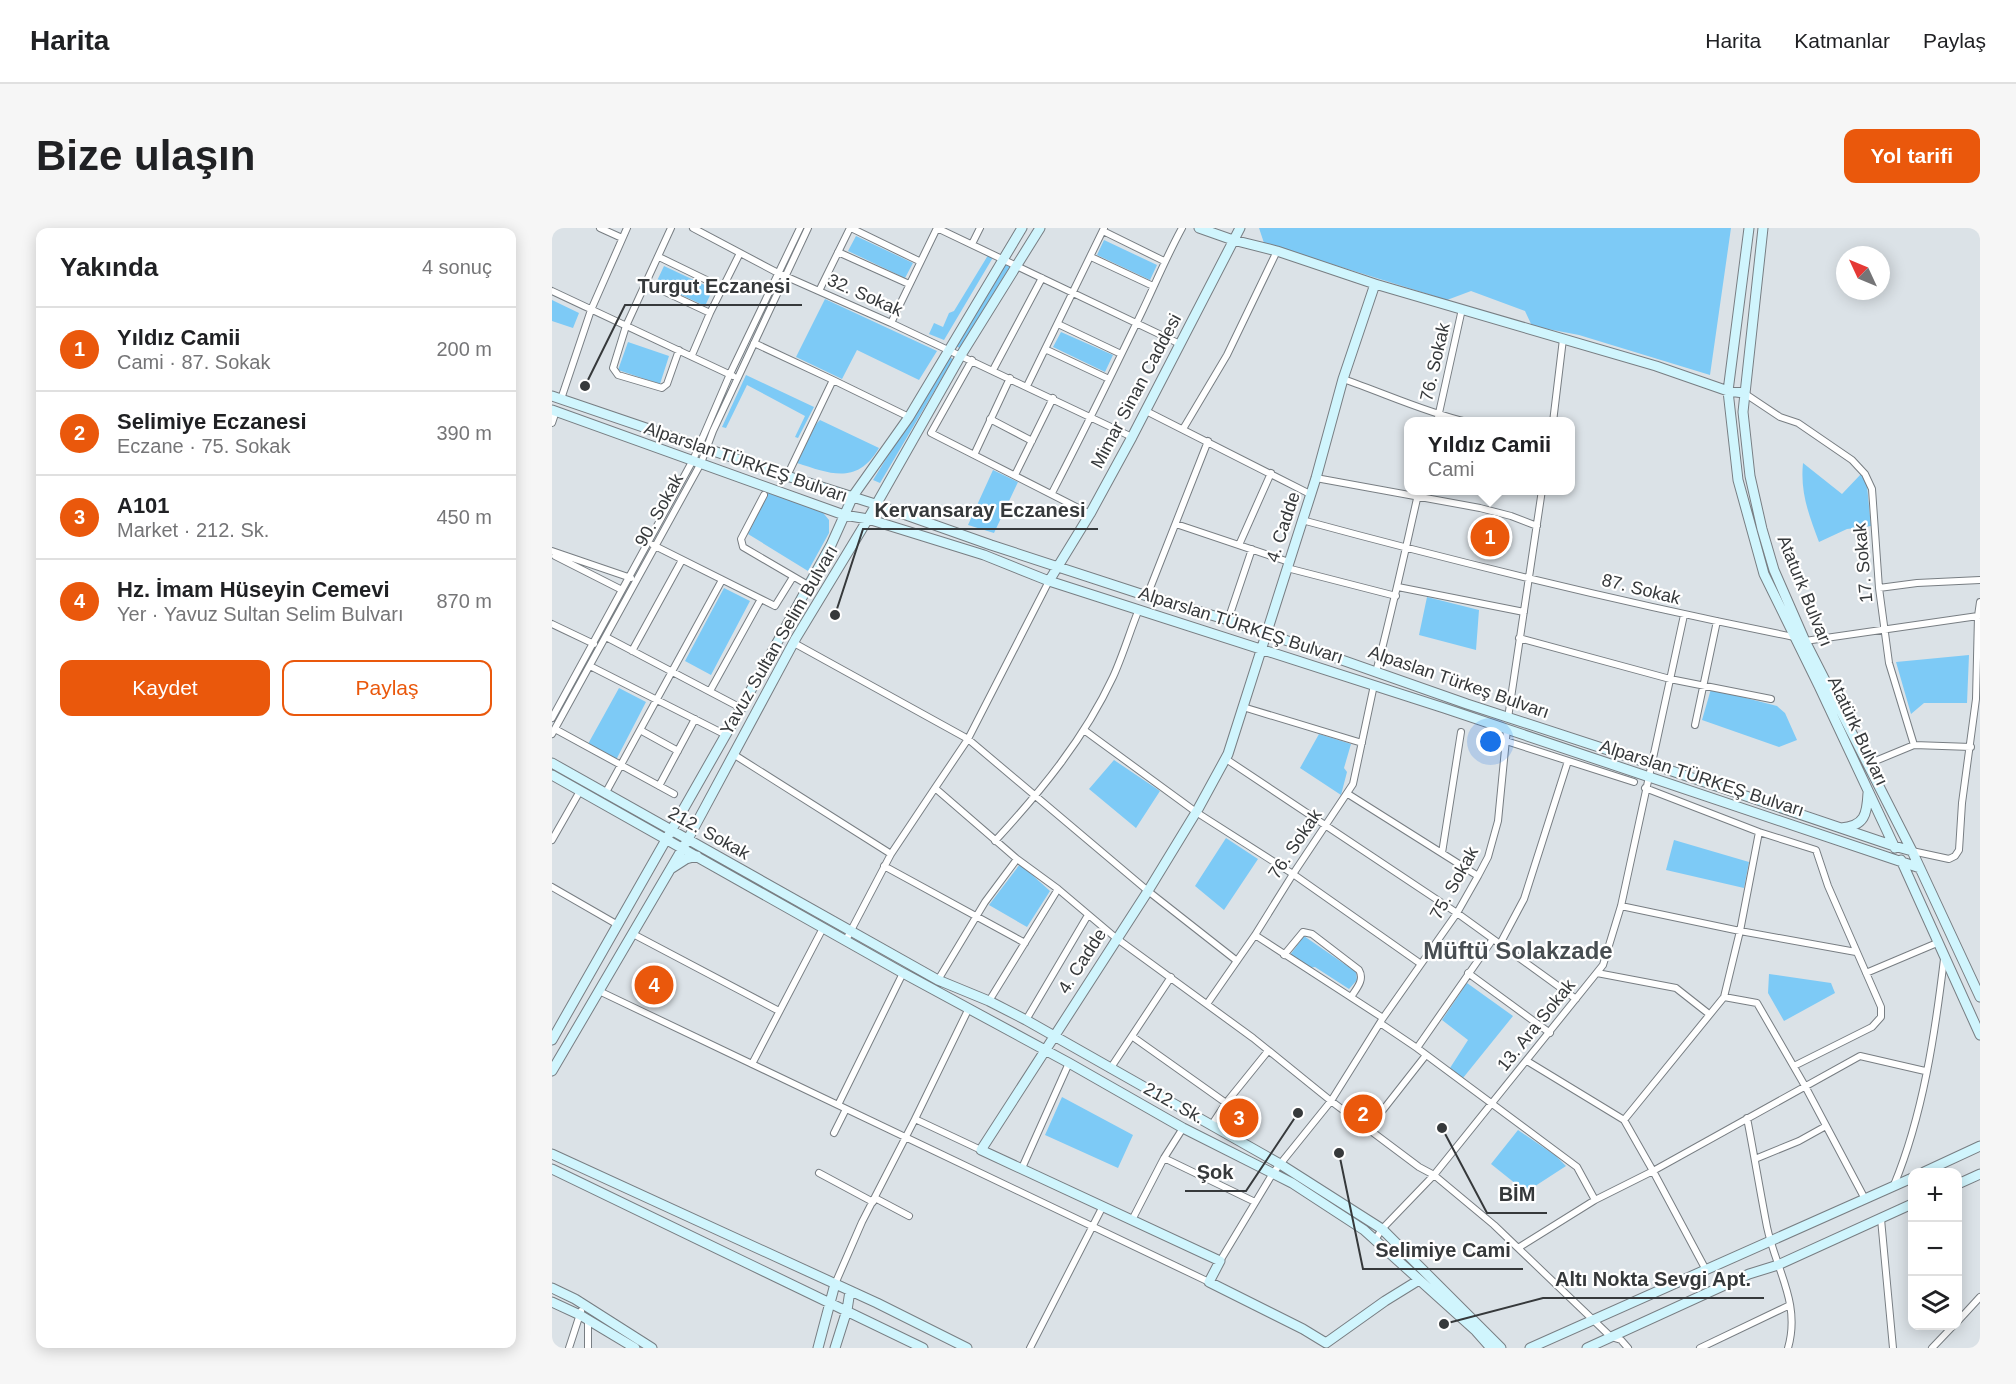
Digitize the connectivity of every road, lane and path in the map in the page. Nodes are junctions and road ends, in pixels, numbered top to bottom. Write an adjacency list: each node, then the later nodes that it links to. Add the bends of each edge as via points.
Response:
1 (600, 228): 19 (street)
2 (627, 228): 19 (street)
3 (671, 228): 25 (street)
4 (693, 228): 18 (street, 32. Sokak)
5 (800, 228): 31 (street, 90. Sokak)
6 (808, 228): 31 (street, 90. Sokak)
7 (851, 228): 23 (street); 28 (street)
8 (937, 228): 21 (street); 28 (street)
9 (980, 228): 21 (street)
10 (1022, 228): 27 (main road, Yavuz Sultan Selim Bulvarı)
11 (1040, 228): 30 (main road, Yavuz Sultan Selim Bulvarı)
12 (1182, 228): 29 (street)
13 (1199, 228): 20 (main road)
14 (1240, 228): 20 (main road, Mimar Sinan Caddesi)
15 (1749, 228): 66 (main road, Atatürk Bulvarı)
16 (1763, 228): 67 (main road, Ataturk Bulvarı)
17 (1103, 230): 26 (street); 29 (street)
18 (707, 231): 24 (street, 32. Sokak)
19 (622, 238): 42 (street)
20 (1233, 240): 22 (main road); 50 (main road, Mimar Sinan Caddesi)
21 (972, 244): 27 (street)
22 (1277, 251): 35 (main road); 79 (street, via 1227,355)
23 (838, 252): 34 (street); 39 (street)
24 (740, 253): 31 (street, 32. Sokak); 37 (street)
25 (659, 257): 33 (street); 37 (street)
26 (1091, 257): 36 (street); 40 (street)
27 (1002, 260): 30 (street); 51 (main road, Yavuz Sultan Selim Bulvarı)
28 (919, 261): 34 (street)
29 (1164, 261): 36 (street)
30 (1016, 267): 32 (street); 56 (main road, Yavuz Sultan Selim Bulvarı)
31 (782, 275): 39 (street, 32. Sokak); 49 (street, 90. Sokak); 59 (street, 90. Sokak)
32 (1042, 278): 40 (street); 58 (street)
33 (646, 283): 43 (street); 47 (street)
34 (909, 284): 44 (street)
35 (1374, 284): 41 (main road); 63 (main road, 4. Cadde)
36 (1153, 286): 46 (street)
37 (723, 288): 43 (street)
38 (552, 291): 42 (street)
39 (819, 291): 44 (street, 32. Sokak)
40 (1072, 292): 45 (street); 46 (street)
41 (1462, 309): 48 (main road); 75 (street, 76. Sokak)
42 (591, 310): 47 (street); 68 (street)
43 (710, 313): 55 (street)
44 (891, 322): 51 (street, 32. Sokak)
45 (1058, 324): 52 (street); 54 (street)
46 (1136, 324): 50 (street); 54 (street)
47 (626, 326): 53 (street); 53 (street, via 613,368 618,375 662,388)
48 (1563, 339): 66 (main road); 76 (street)
49 (754, 344): 60 (street, 90. Sokak); 64 (street)
50 (1180, 344): 71 (main road, Mimar Sinan Caddesi)
51 (948, 349): 56 (street, 32. Sokak); 72 (main road, Yavuz Sultan Selim Bulvarı)
52 (1045, 349): 62 (street); 65 (street)
53 (679, 350): 55 (street)
54 (1121, 354): 62 (street)
55 (692, 355): 59 (street)
56 (961, 356): 57 (street, 32. Sokak); 98 (main road, Yavuz Sultan Selim Bulvarı)
57 (972, 360): 58 (street, 32. Sokak); 84 (street, via 931,433)
58 (993, 370): 61 (street, 32. Sokak)
59 (730, 374): 60 (street); 83 (street, 90. Sokak)
60 (738, 378): 83 (street, 90. Sokak)
61 (1010, 378): 65 (street, 32. Sokak); 77 (street)
62 (1109, 379): 73 (street)
63 (1343, 379): 74 (street, via 1388,394); 89 (main road, 4. Cadde)
64 (833, 380): 72 (street); 87 (street)
65 (1027, 386): 69 (street, 32. Sokak)
66 (1728, 391): 67 (main road); 138 (main road, Atatürk Bulvarı, via 1738,480 1751,534 1764,574)
67 (1744, 393): 123 (street, 17. Sokak, via 1780,417 1798,423 1852,460 1865,474 1872,489); 141 (main road, Ataturk Bulvarı, via 1750,476 1762,529 1774,570)
68 (556, 397): 83 (main road, Alpaslan Türkeş Bulvarı)
69 (1053, 398): 73 (street, 32. Sokak); 81 (street)
70 (554, 411): 78 (street); 85 (main road, Alparslan TÜRKEŞ Bulvarı)
71 (1146, 411): 79 (street); 80 (main road, Mimar Sinan Caddesi)
72 (909, 417): 97 (main road, Yavuz Sultan Selim Bulvarı)
73 (1091, 417): 80 (street, 32. Sokak); 91 (street)
74 (1436, 417)
75 (1438, 417)
76 (1554, 417)
77 (990, 419): 81 (street); 84 (street)
78 (552, 423)
79 (1183, 429): 82 (street)
80 (1132, 437): 99 (main road, Mimar Sinan Caddesi)
81 (1032, 441): 88 (street)
82 (1208, 441): 86 (street); 103 (street)
83 (703, 447): 85 (street, 90. Sokak); 87 (main road, Alpaslan Türkeş Bulvarı)
84 (974, 455): 88 (street)
85 (697, 462): 100 (main road, Alparslan TÜRKEŞ Bulvarı); 105 (street, 90. Sokak); 107 (street, 90. Sokak)
86 (1271, 473): 92 (street); 106 (street)
87 (787, 476): 97 (main road, Alpaslan Türkeş Bulvarı)
88 (1015, 476): 91 (street)
89 (1316, 478): 90 (street); 92 (main road, 4. Cadde)
90 (1404, 492)
91 (1052, 493): 99 (street)
92 (1310, 494): 102 (main road, 4. Cadde)
93 (765, 495): 115 (street, via 741,539 743,547)
94 (1419, 495): 108 (street)
95 (1424, 495): 104 (street, via 1496,511)
96 (1541, 495): 104 (street, 75. Sokak)
97 (853, 496): 98 (main road, Alpaslan Türkeş Bulvarı); 100 (main road, Yavuz Sultan Selim Bulvarı)
98 (875, 504): 101 (main road, Yavuz Sultan Selim Bulvarı); 113 (main road, Alpaslan Türkeş Bulvarı)
99 (1090, 514): 113 (main road, Mimar Sinan Caddesi)
100 (844, 515): 101 (main road, Alparslan TÜRKEŞ Bulvarı); 121 (main road, Yavuz Sultan Selim Bulvarı)
101 (868, 519): 119 (main road, Alparslan TÜRKEŞ Bulvarı); 142 (main road, Yavuz Sultan Selim Bulvarı)
102 (1302, 520): 108 (street, 87. Sokak); 112 (main road, 4. Cadde)
103 (1176, 524): 106 (street); 125 (street)
104 (1537, 526): 116 (street, 75. Sokak)
105 (648, 542): 107 (street); 114 (street, 90. Sokak)
106 (1239, 544): 109 (street)
107 (656, 547): 111 (street); 117 (street, 90. Sokak)
108 (1405, 548): 116 (street, 87. Sokak); 122 (street)
109 (1252, 549): 112 (street); 133 (street)
110 (554, 555): 114 (street); 124 (street)
111 (682, 560): 118 (street); 145 (street)
112 (1288, 565): 126 (street); 137 (main road, 4. Cadde)
113 (1059, 567): 119 (main road, Mimar Sinan Caddesi); 125 (main road, Alpaslan Türkeş Bulvarı)
114 (628, 577): 117 (street); 124 (street, 90. Sokak)
115 (793, 577): 121 (street); 127 (street, via 775,606)
116 (1529, 577): 130 (street, 75. Sokak); 131 (street, 87. Sokak)
117 (638, 580): 139 (street, 90. Sokak)
118 (722, 580): 127 (street); 147 (street)
119 (1049, 580): 129 (main road, Alparslan TÜRKEŞ Bulvarı); 167 (street)
120 (1980, 580): 123 (street)
121 (808, 585): 156 (main road, Yavuz Sultan Selim Bulvarı)
122 (1398, 587): 126 (street); 130 (street)
123 (1879, 588): 136 (street, 17. Sokak)
124 (622, 590): 143 (street, 90. Sokak)
125 (1147, 596): 133 (main road, Alpaslan Türkeş Bulvarı)
126 (1396, 596): 148 (street)
127 (760, 599): 152 (street)
128 (1980, 602): 132 (street)
129 (1138, 609): 144 (main road, Alparslan TÜRKEŞ Bulvarı); 162 (street, via 1113,677)
130 (1524, 612): 140 (street, 75. Sokak)
131 (1683, 615): 134 (street, 87. Sokak); 149 (street, 13. Ara Sokak)
132 (1978, 616): 136 (street, 87. Sokak); 171 (street)
133 (1228, 620): 137 (main road, Alpaslan Türkeş Bulvarı)
134 (1717, 621): 138 (street, 87. Sokak); 151 (street)
135 (552, 624): 143 (street)
136 (1884, 628): 141 (street, 87. Sokak); 170 (street, 17. Sokak, via 1889,663)
137 (1265, 635): 144 (main road, 4. Cadde); 148 (main road, Alpaslan Türkeş Bulvarı)
138 (1794, 637): 141 (street, 87. Sokak); 186 (main road, Atatürk Bulvarı)
139 (606, 638): 145 (street); 146 (street, 90. Sokak)
140 (1519, 638): 149 (street); 157 (street, 75. Sokak)
141 (1805, 641): 178 (main road, Ataturk Bulvarı)
142 (794, 643): 167 (street); 173 (main road, Yavuz Sultan Selim Bulvarı)
143 (594, 644): 158 (street, 90. Sokak)
144 (1261, 648): 150 (main road, Alparslan TÜRKEŞ Bulvarı); 155 (main road, 4. Cadde)
145 (632, 651): 147 (street)
146 (590, 666): 154 (street); 164 (street, 90. Sokak)
147 (671, 671): 152 (street); 154 (street)
148 (1376, 672): 157 (main road, Alpaslan Türkeş Bulvarı)
149 (1670, 679): 151 (street); 177 (street, 13. Ara Sokak)
150 (1374, 685): 163 (main road, Alparslan TÜRKEŞ Bulvarı); 169 (street, 76. Sokak)
151 (1704, 686): 153 (street); 160 (street)
152 (710, 691): 156 (street)
153 (1772, 699)
154 (656, 700): 159 (street); 161 (street)
155 (1243, 707): 169 (street); 174 (main road, 4. Cadde)
156 (741, 708): 166 (main road, Yavuz Sultan Selim Bulvarı)
157 (1508, 717): 163 (street, 75. Sokak); 177 (main road, Alpaslan Türkeş Bulvarı)
158 (552, 718)
159 (694, 719): 166 (street); 172 (street)
160 (1695, 725)
161 (640, 730): 172 (street); 179 (street)
162 (1084, 730): 191 (street); 192 (street)
163 (1507, 730): 168 (street, 75. Sokak); 181 (main road, Alparslan TÜRKEŞ Bulvarı)
164 (553, 732): 179 (street)
165 (1461, 732): 205 (street)
166 (726, 735): 196 (main road, Yavuz Sultan Selim Bulvarı)
167 (968, 739): 184 (street); 191 (street)
168 (1506, 741): 175 (street); 215 (street, 75. Sokak, via 1498,821)
169 (1362, 743): 190 (street, 76. Sokak)
170 (1914, 745): 171 (street); 178 (street)
171 (1971, 747): 204 (street, via 1959,850 1949,859)
172 (678, 751): 183 (street)
173 (733, 754): 198 (main road, Yavuz Sultan Selim Bulvarı); 206 (street)
174 (1226, 759): 192 (main road, 4. Cadde); 193 (street)
175 (1568, 761): 182 (street); 234 (street, via 1524,898)
176 (552, 763): 188 (main road, 212. Sokak)
177 (1652, 764): 181 (street, 13. Ara Sokak); 194 (main road, Alpaslan Türkeş Bulvarı)
178 (1868, 764): 204 (main road, Ataturk Bulvarı)
179 (621, 765): 183 (street); 188 (street)
180 (552, 775): 187 (main road, 212. Sk.)
181 (1648, 776): 185 (street, 13. Ara Sokak); 210 (main road, Alparslan TÜRKEŞ Bulvarı)
182 (1634, 782)
183 (659, 786): 189 (street)
184 (935, 788): 201 (street); 206 (street)
185 (1645, 788): 197 (street); 219 (street, 13. Ara Sokak)
186 (1868, 790): 194 (main road, via 1864,818 1850,828); 202 (main road, Atatürk Bulvarı)
187 (580, 791): 195 (main road, 212. Sk.); 199 (street)
188 (605, 794): 196 (main road, 212. Sokak)
189 (674, 794)
190 (1348, 794): 193 (street, 76. Sokak); 205 (street)
191 (1035, 798): 201 (street); 218 (street)
192 (1196, 812): 214 (street); 218 (main road, 4. Cadde)
193 (1324, 825): 214 (street, 76. Sokak); 220 (street)
194 (1840, 828): 202 (main road, Alpaslan Türkeş Bulvarı)
195 (650, 831): 200 (main road, 212. Sk.); 209 (main road, via 657,845)
196 (671, 831): 198 (main road, 212. Sokak); 200 (main road, Yavuz Sultan Selim Bulvarı)
197 (1759, 832): 226 (street); 235 (street, via 1816,850)
198 (688, 839): 203 (main road, Yavuz Sultan Selim Bulvarı); 225 (main road, 212. Sokak)
199 (552, 840)
200 (666, 841): 203 (main road, 212. Sk.); 209 (main road, Yavuz Sultan Selim Bulvarı)
201 (995, 841): 208 (street)
202 (1894, 846): 204 (main road, Alpaslan Türkeş Bulvarı); 210 (main road, Atatürk Bulvarı)
203 (682, 848): 207 (main road, 212. Sk.); 212 (main road, Yavuz Sultan Selim Bulvarı)
204 (1912, 850): 213 (main road, Ataturk Bulvarı)
205 (1442, 853): 215 (street)
206 (891, 854): 211 (street)
207 (697, 856): 212 (main road); 224 (main road, 212. Sk.)
208 (1017, 860): 217 (street); 222 (street)
209 (653, 862): 223 (main road, Yavuz Sultan Selim Bulvarı)
210 (1903, 863): 213 (main road, Alparslan TÜRKEŞ Bulvarı); 233 (main road, Atatürk Bulvarı)
211 (884, 866): 222 (street); 225 (street)
212 (671, 868): 227 (main road, Yavuz Sultan Selim Bulvarı)
213 (1920, 868): 250 (main road, Ataturk Bulvarı)
214 (1293, 874): 228 (street, 76. Sokak); 239 (street)
215 (1478, 876): 220 (street, 75. Sokak)
216 (552, 887): 223 (street)
217 (1058, 889): 221 (street); 232 (street)
218 (1148, 891): 229 (main road, 4. Cadde); 238 (street)
219 (1620, 906): 226 (street); 241 (street, 13. Ara Sokak, via 1603,965)
220 (1457, 913): 230 (street); 239 (street, 75. Sokak)
221 (1088, 915): 229 (street); 257 (street)
222 (976, 916): 232 (street); 245 (street)
223 (618, 925): 246 (main road, Yavuz Sultan Selim Bulvarı)
224 (823, 928): 231 (main road, 212. Sk.); 255 (street)
225 (850, 930): 231 (street); 245 (main road, 212. Sokak)
226 (1740, 931): 235 (street); 249 (street)
227 (633, 934): 247 (main road, Yavuz Sultan Selim Bulvarı); 255 (street)
228 (1255, 935): 236 (street); 238 (street, 76. Sokak)
229 (1116, 938): 244 (street); 261 (main road, 4. Cadde)
230 (1493, 939): 234 (street); 240 (street)
231 (846, 940): 243 (main road, 212. Sk.)
232 (1024, 943): 252 (street)
233 (1937, 943): 237 (main road, Atatürk Bulvarı); 242 (street)
234 (1500, 944): 251 (street)
235 (1856, 952): 242 (street)
236 (1284, 955): 248 (street); 248 (street, via 1303,932 1312,934 1359,970 1361,980)
237 (1944, 958): 260 (main road, Atatürk Bulvarı); 274 (street)
238 (1237, 961): 253 (street, 76. Sokak)
239 (1421, 964): 258 (street, 75. Sokak)
240 (1468, 973): 259 (street); 264 (street)
241 (1597, 973): 251 (street, 13. Ara Sokak); 256 (street, via 1676,988)
242 (1866, 973): 271 (street, via 1881,1007 1881,1017 1872,1027)
243 (903, 974): 254 (main road, 212. Sk.); 279 (street)
244 (1171, 977): 253 (street); 262 (street)
245 (938, 980): 252 (main road, 212. Sokak)
246 (585, 983): 247 (main road); 263 (main road, Yavuz Sultan Selim Bulvarı)
247 (599, 991): 270 (street); 273 (main road, Yavuz Sultan Selim Bulvarı)
248 (1351, 997): 258 (street)
249 (1724, 997): 256 (street); 271 (street, via 1758,1003)
250 (1980, 998)
251 (1576, 999): 259 (street, 13. Ara Sokak)
252 (989, 1001): 257 (main road, 212. Sokak)
253 (1207, 1004): 266 (street)
254 (969, 1008): 265 (main road, 212. Sk.); 282 (street)
255 (780, 1011): 270 (street)
256 (1709, 1014): 283 (street)
257 (1026, 1020): 261 (main road, 212. Sokak)
258 (1381, 1020): 264 (street); 276 (street, 75. Sokak)
259 (1550, 1033): 268 (street, 13. Ara Sokak)
260 (1980, 1035)
261 (1054, 1036): 265 (main road, 4. Cadde); 272 (main road, 212. Sokak)
262 (1133, 1037): 272 (street); 277 (street)
263 (552, 1040)
264 (1417, 1048): 267 (street)
265 (1045, 1049): 269 (main road, 212. Sk.); 291 (main road, 4. Cadde)
266 (1268, 1051): 276 (street); 277 (street)
267 (1426, 1055): 278 (street); 287 (street)
268 (1527, 1061): 278 (street, 13. Ara Sokak); 283 (street)
269 (1070, 1063): 286 (main road, 212. Sk.); 296 (street)
270 (752, 1064): 279 (street)
271 (1794, 1066): 275 (street)
272 (1110, 1069): 284 (main road, 212. Sokak)
273 (552, 1071)
274 (1926, 1071): 275 (street, via 1860,1056); 306 (street, via 1908,1151)
275 (1806, 1086): 281 (street); 285 (street)
276 (1330, 1101): 287 (street); 295 (street, 75. Sokak)
277 (1226, 1103): 284 (street)
278 (1492, 1104): 303 (street, 13. Ara Sokak); 309 (street, via 1577,1167)
279 (838, 1105): 280 (street)
280 (846, 1109): 288 (street); 289 (street)
281 (1748, 1118): 294 (street); 299 (street)
282 (915, 1119): 289 (street); 291 (street)
283 (1624, 1120): 299 (street)
284 (1211, 1126): 295 (main road, 212. Sokak)
285 (1826, 1126): 294 (street); 307 (street)
286 (1183, 1128): 293 (street); 301 (main road, 212. Sk.)
287 (1368, 1129): 303 (street)
288 (834, 1132)
289 (906, 1137): 308 (street); 316 (street)
290 (1980, 1146): 297 (main road)
291 (981, 1150): 296 (main road)
292 (552, 1152): 326 (main road)
293 (1164, 1158): 310 (street); 315 (street)
294 (1755, 1159): 319 (street)
295 (1280, 1164): 301 (street, 75. Sokak); 317 (main road, 212. Sokak)
296 (1022, 1168): 311 (main road)
297 (1934, 1168)
298 (552, 1169): 331 (main road)
299 (1653, 1171): 309 (street); 323 (street)
300 (819, 1173): 308 (street)
301 (1273, 1173): 310 (street, 75. Sokak); 318 (main road, 212. Sk.)
302 (1980, 1174): 305 (main road)
303 (1434, 1175): 317 (street, 13. Ara Sokak); 320 (street)
304 (1908, 1180): 306 (main road)
305 (1962, 1182)
306 (1894, 1187): 307 (main road)
307 (1865, 1199): 319 (main road)
308 (874, 1200): 313 (street); 326 (street)
309 (1595, 1200): 320 (street)
310 (1255, 1202): 321 (street, 75. Sokak)
311 (1103, 1206): 315 (main road); 316 (street)
312 (1908, 1206): 314 (main road)
313 (909, 1216)
314 (1881, 1219): 322 (main road); 357 (street)
315 (1132, 1220): 321 (main road)
316 (1093, 1226): 325 (street); 349 (street)
317 (1382, 1229): 318 (street, 13. Ara Sokak); 351 (main road, 212. Sokak)
318 (1375, 1240): 324 (main road, 212. Sk.)
319 (1771, 1241): 322 (street); 323 (main road)
320 (1518, 1248): 337 (street)
321 (1220, 1261): 325 (main road)
322 (1778, 1265): 332 (street, via 1789,1291); 339 (main road, via 1749,1274)
323 (1706, 1270): 337 (main road)
324 (1419, 1280): 340 (main road); 350 (main road, 212. Sk.)
325 (1209, 1282): 340 (main road, via 1303,1329)
326 (835, 1284): 328 (main road); 331 (main road)
327 (552, 1288): 333 (main road)
328 (850, 1291): 334 (main road); 348 (main road)
329 (1980, 1297): 335 (street)
330 (552, 1302): 336 (main road)
331 (830, 1302): 334 (main road); 345 (main road)
332 (1790, 1305): 355 (street); 356 (street, via 1793,1322)
333 (586, 1307): 336 (street); 344 (main road)
334 (847, 1310): 346 (main road); 347 (main road)
335 (1962, 1316)
336 (584, 1317): 341 (street); 342 (street); 343 (main road)
337 (1593, 1320): 339 (street); 352 (main road)
338 (1949, 1330): 358 (street)
339 (1611, 1337): 353 (main road); 354 (street)
340 (1328, 1346)
341 (569, 1348)
342 (588, 1348)
343 (635, 1348)
344 (652, 1348)
345 (818, 1348)
346 (835, 1348)
347 (923, 1348)
348 (967, 1348)
349 (1030, 1348)
350 (1491, 1348)
351 (1501, 1348)
352 (1530, 1348)
353 (1587, 1348)
354 (1628, 1348)
355 (1700, 1348)
356 (1788, 1348)
357 (1893, 1348)
358 (1932, 1348)

